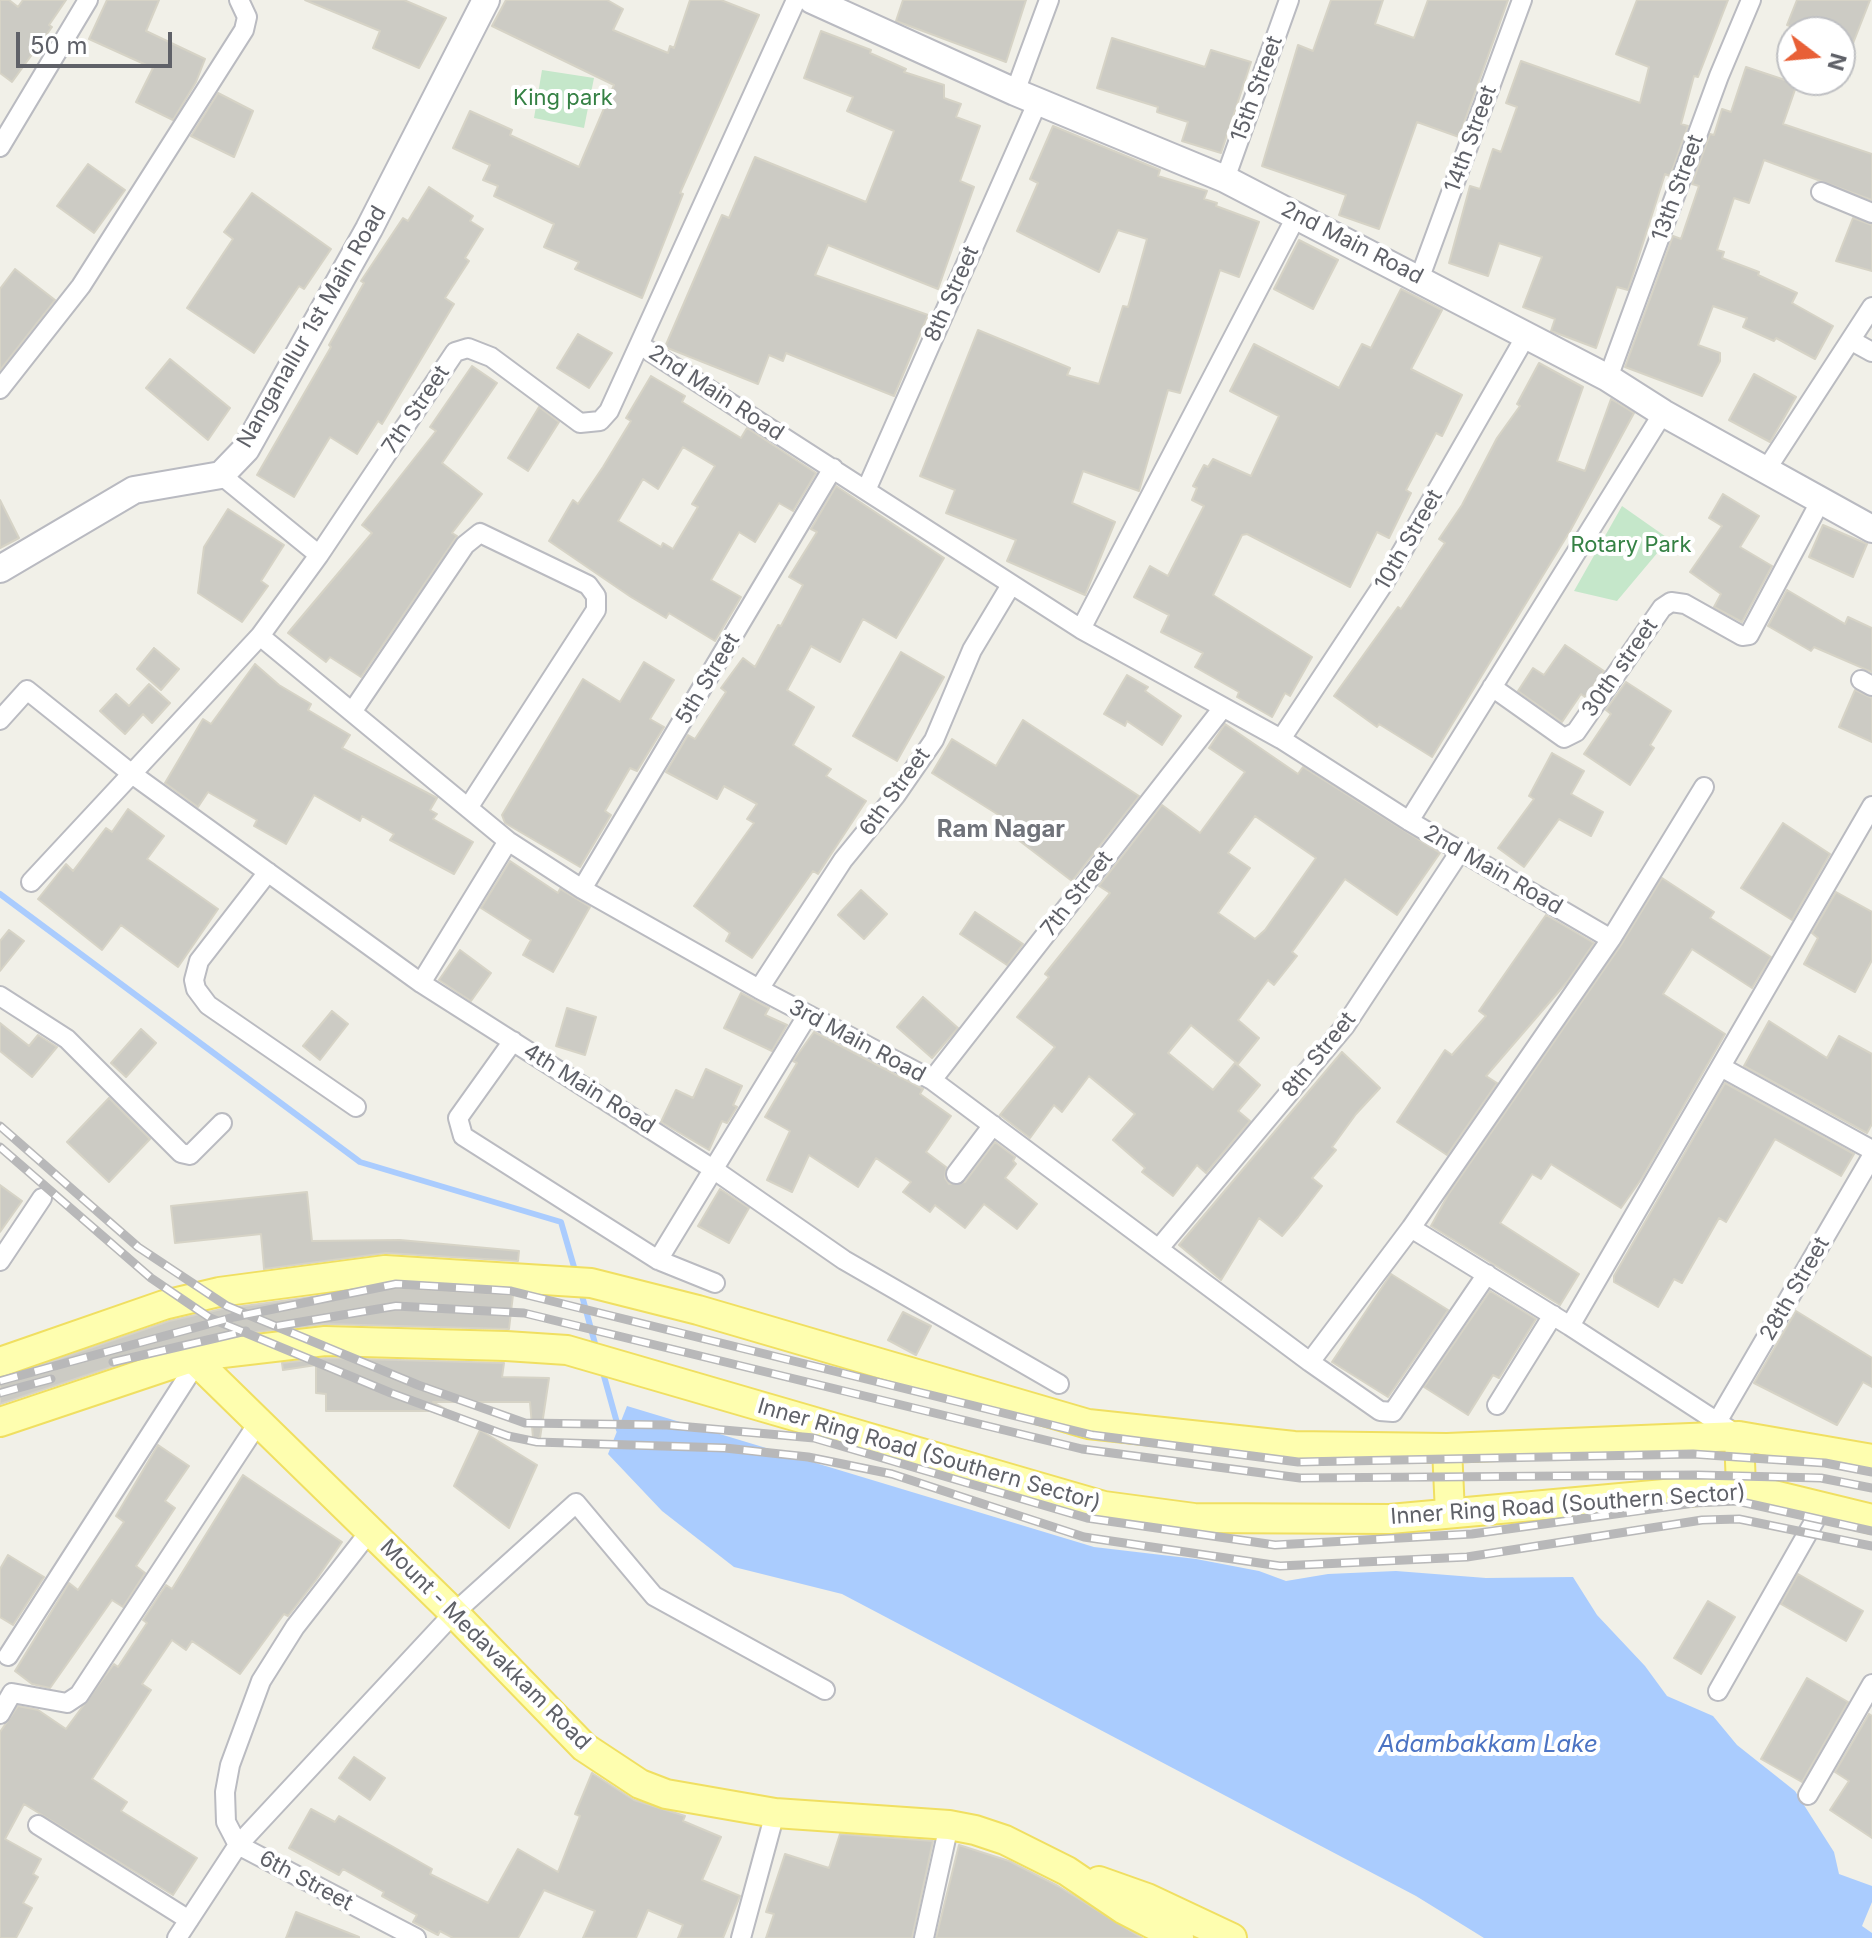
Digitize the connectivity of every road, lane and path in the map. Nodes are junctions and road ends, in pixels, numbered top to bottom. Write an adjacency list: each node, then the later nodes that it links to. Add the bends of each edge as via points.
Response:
1 (88, 0): 11 (street)
2 (239, 0): 23 (street, via 247,17 244,30 81,286)
3 (486, 0): 27 (street, Nanganallur 1st Main Road, via 432,111 246,449)
4 (796, 0): 20 (street, 7th Street)
5 (812, 0): 10 (street, 2nd Main Road)
6 (1049, 0): 10 (street, 8th Street)
7 (1289, 0): 12 (street, 15th Street)
8 (1522, 0): 16 (street, 14th Street)
9 (1751, 0): 22 (street, 13th Street)
10 (1026, 96): 12 (street, 2nd Main Road); 28 (street, 8th Street)
11 (0, 147)
12 (1225, 179): 15 (street, 2nd Main Road)
13 (1821, 192): 14 (street)
14 (1872, 213)
15 (1297, 215): 16 (street, 2nd Main Road); 34 (street)
16 (1420, 277): 18 (street, 2nd Main Road)
17 (1872, 307): 19 (street)
18 (1527, 334): 22 (street, 2nd Main Road); 40 (street, 10th Street, via 1384,583)
19 (1852, 341): 21 (street); 26 (street)
20 (640, 345): 25 (street, 2nd Main Road); 31 (street, 7th Street, via 609,411 588,425 573,420 479,350 455,352)
21 (1872, 352)
22 (1608, 378): 24 (street, 2nd Main Road)
23 (1, 388)
24 (1663, 413): 26 (street, 2nd Main Road); 36 (street)
25 (833, 468): 28 (street, 2nd Main Road); 50 (street, 5th Street)
26 (1766, 470): 29 (street, 2nd Main Road)
27 (221, 475): 31 (street); 32 (street, via 134,490)
28 (867, 488): 33 (street, 2nd Main Road)
29 (1821, 500): 30 (street, 2nd Main Road); 36 (street, 30th street, via 1749,635 1671,602 1576,732 1564,738)
30 (1872, 529)
31 (319, 555): 35 (street, 7th Street)
32 (0, 569)
33 (1011, 585): 34 (street, 2nd Main Road); 53 (street, 6th Street, via 972,650 934,740 843,860)
34 (1081, 629): 37 (street, 2nd Main Road)
35 (260, 636): 38 (street, 3rd Main Road); 41 (street, 7th Street)
36 (1492, 687): 45 (street)
37 (1222, 709): 40 (street, 2nd Main Road); 58 (street, 7th Street)
38 (352, 712): 44 (street, 3rd Main Road); 44 (street, via 480,533 588,585 596,596 596,610)
39 (0, 720): 41 (street, 4th Main Road, via 27,690)
40 (1281, 739): 45 (street, 2nd Main Road)
41 (132, 774): 48 (street, 4th Main Road); 49 (street, 7th Street)
42 (1704, 787): 51 (street)
43 (1872, 806): 57 (street)
44 (468, 808): 46 (street, 3rd Main Road)
45 (1409, 821): 47 (street, 2nd Main Road)
46 (508, 841): 50 (street, 3rd Main Road); 52 (street)
47 (1461, 850): 51 (street, 2nd Main Road); 67 (street, 8th Street, via 1345,1026)
48 (268, 872): 52 (street, 4th Main Road); 59 (street, via 199,961 196,989 208,1005)
49 (31, 882)
50 (582, 889): 53 (street, 3rd Main Road)
51 (1611, 939): 66 (street)
52 (421, 983): 56 (street, 4th Main Road)
53 (759, 989): 55 (street, 3rd Main Road)
54 (0, 996): 60 (street, via 67,1039 181,1153 190,1155)
55 (807, 1016): 58 (street, 3rd Main Road); 63 (street)
56 (513, 1041): 63 (street, 4th Main Road); 68 (street, via 458,1118 463,1136)
57 (1721, 1067): 62 (street); 73 (street)
58 (932, 1080): 61 (street, 3rd Main Road)
59 (356, 1107)
60 (222, 1123)
61 (993, 1125): 64 (street); 67 (street, 3rd Main Road)
62 (1872, 1153): 81 (street, 28th Street)
63 (713, 1169): 68 (street); 77 (street, 4th Main Road, via 844,1260)
64 (956, 1174)
65 (42, 1198): 69 (street)
66 (1411, 1228): 70 (street); 76 (street)
67 (1160, 1247): 76 (street, 3rd Main Road)
68 (658, 1260): 71 (street)
69 (0, 1261)
70 (1487, 1274): 72 (street); 76 (street, 3rd Main Road, via 1393,1412 1380,1411)
71 (715, 1283)
72 (1553, 1315): 73 (street); 78 (street)
73 (1570, 1326): 81 (street)
74 (197, 1359): 79 (main road, Mount - Medavakkam Road); 80 (main road, Inner Ring Road (Southern Sector)); 86 (main road, Inner Ring Road (Southern Sector), via 325,1341 567,1350 1104,1506 1194,1518 1390,1519); 90 (street)
75 (0, 1362): 82 (main road, via 164,1305 219,1292 385,1270 516,1277 591,1283 698,1310 1088,1424 1294,1446)
76 (1310, 1362)
77 (1059, 1384)
78 (1497, 1405)
79 (260, 1420): 88 (main road, Mount - Medavakkam Road); 94 (street, via 79,1695 67,1703 12,1693)
80 (0, 1422)
81 (1728, 1429): 82 (main road); 83 (main road); 84 (main road)
82 (1447, 1448): 86 (main road)
83 (1872, 1459)
84 (1741, 1487): 85 (main road, Inner Ring Road (Southern Sector)); 86 (main road, Inner Ring Road (Southern Sector))
85 (1823, 1506): 87 (main road, Inner Ring Road (Southern Sector)); 93 (street)
86 (1450, 1513)
87 (1872, 1519)
88 (370, 1531): 89 (main road, Mount - Medavakkam Road); 99 (street, via 295,1627 241,1727 225,1792 226,1822)
89 (454, 1613): 92 (street, via 576,1503 654,1596); 96 (main road, Mount - Medavakkam Road, via 584,1747 614,1769 666,1794); 99 (street)
90 (8, 1656)
91 (1872, 1684): 95 (street)
92 (825, 1690)
93 (1718, 1691)
94 (0, 1714)
95 (1808, 1795)
96 (775, 1813): 98 (main road, Mount - Medavakkam Road); 104 (street)
97 (38, 1825): 101 (street)
98 (949, 1825): 100 (main road, Mount - Medavakkam Road, via 1005,1840); 105 (street)
99 (238, 1845): 101 (street); 103 (street, 6th Street)
100 (1067, 1871): 106 (main road, Mount - Medavakkam Road); 107 (main road, Mount - Medavakkam Road, via 1122,1888)
101 (189, 1920): 102 (street)
102 (177, 1938)
103 (416, 1938)
104 (741, 1938)
105 (924, 1938)
106 (1179, 1938)
107 (1232, 1938)

